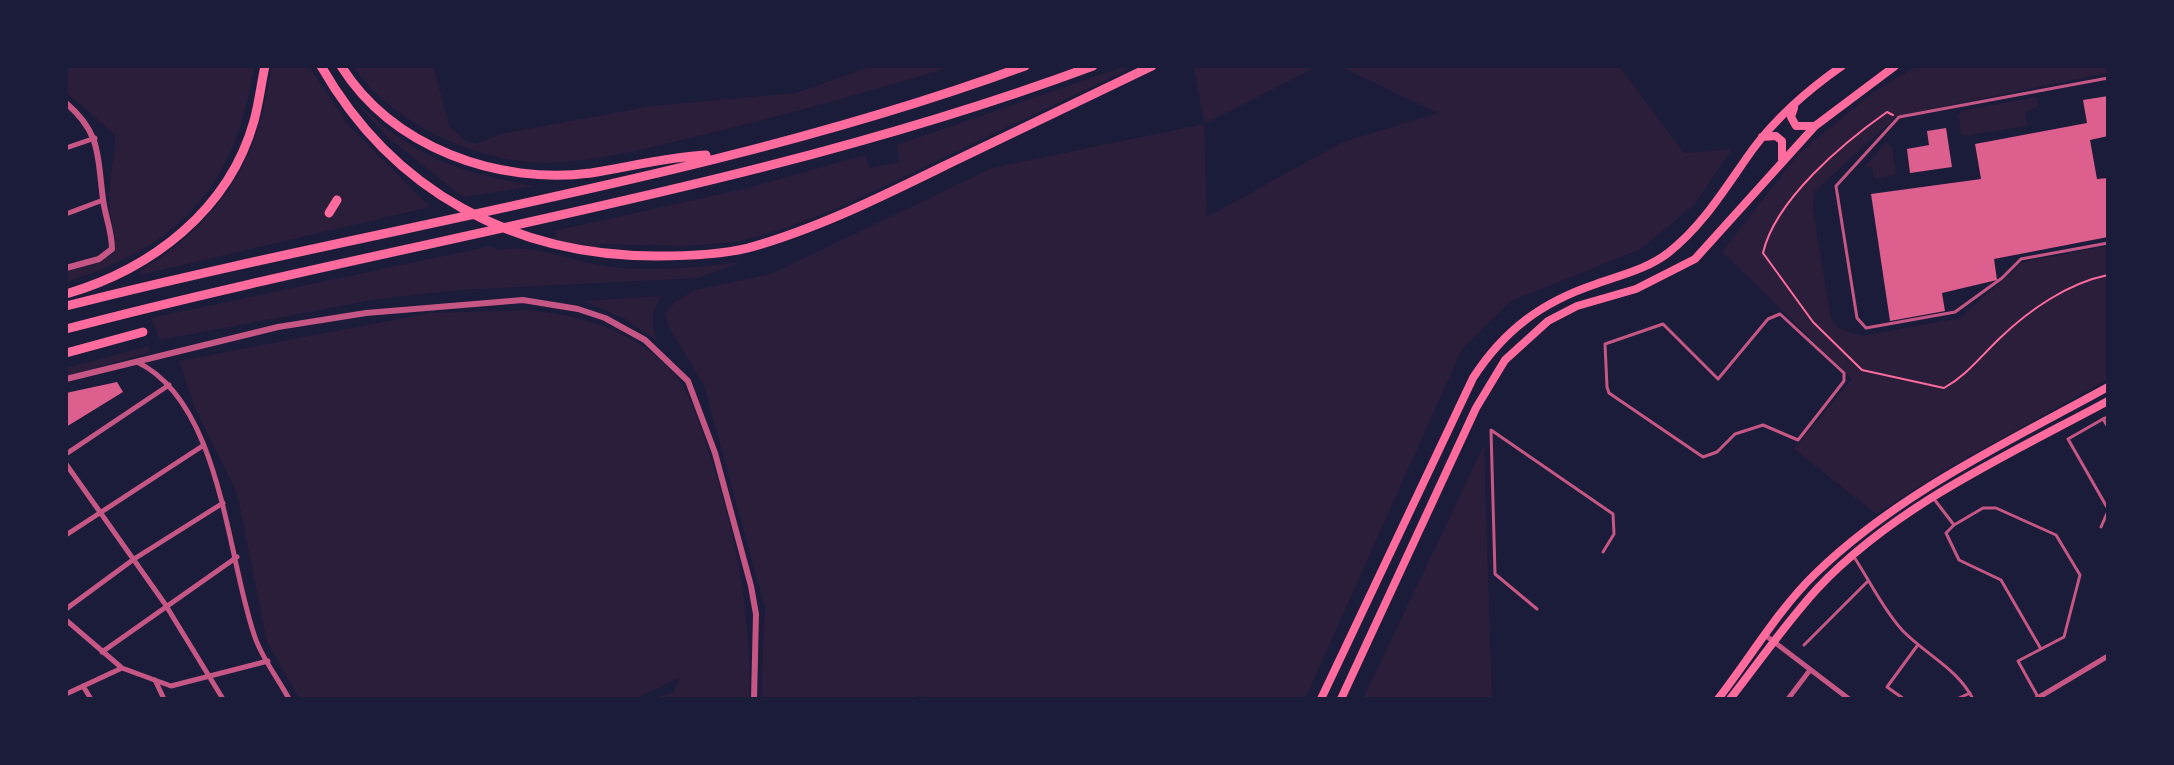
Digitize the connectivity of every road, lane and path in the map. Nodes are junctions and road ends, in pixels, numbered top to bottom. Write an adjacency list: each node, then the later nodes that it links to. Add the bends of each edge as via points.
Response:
1 (265, 66): 26 (highway, via 244,148 195,222 143,262)
2 (321, 66): 6 (highway, via 388,152 451,202 535,242 624,256 692,256 746,248 820,224)
3 (341, 66): 17 (highway, via 403,130 468,163 529,175 591,173 661,158)
4 (1025, 66): 17 (highway)
5 (1093, 66): 28 (highway, via 958,113 758,169)
6 (1152, 66)
7 (1842, 66): 11 (main road)
8 (1895, 66): 13 (main road)
9 (2108, 78): 12 (lane)
10 (66, 103): 15 (street)
11 (1796, 103): 13 (main road, via 1792,121 1801,128); 14 (main road)
12 (1899, 117): 23 (lane, via 1836,186 1860,326 1955,312 2021,259); 25 (path, via 1887,112 1820,167 1767,235 1763,253 1813,322 1862,370 1944,388 1961,379 2041,303)
13 (1815, 126): 18 (main road)
14 (1762, 137): 18 (main road, via 1782,141); 80 (main road, via 1700,223 1670,252 1527,316 1494,347 1473,378)
15 (96, 138): 16 (street); 19 (street)
16 (66, 148)
17 (733, 154): 27 (highway)
18 (1782, 160): 81 (main road, via 1695,259 1636,289 1577,306 1548,321 1505,360 1476,408)
19 (103, 200): 22 (street); 24 (street, via 112,249 99,259)
20 (337, 200): 21 (highway)
21 (329, 213)
22 (66, 214)
23 (2108, 243)
24 (66, 268)
25 (2108, 275)
26 (66, 294)
27 (66, 306)
28 (66, 329)
29 (143, 332): 31 (highway)
30 (1605, 344): 30 (lane, via 1663,324 1718,379 1768,319 1780,314 1844,373 1844,381 1798,440 1763,425 1735,434 1717,452 1703,457 1609,393)
31 (66, 353)
32 (135, 362): 33 (street); 34 (street); 79 (street, via 278,327 433,306 523,300 578,309 623,326 688,381 715,453 756,614)
33 (66, 379)
34 (169, 385): 39 (street); 40 (street)
35 (2108, 387): 58 (main road, via 1910,499 1814,575)
36 (2108, 401): 42 (main road)
37 (2106, 418): 38 (lane); 44 (lane, via 2068,439)
38 (2108, 427)
39 (204, 445): 43 (street); 45 (street)
40 (66, 454)
41 (66, 464): 45 (street)
42 (1932, 498): 46 (lane); 51 (main road)
43 (223, 503): 50 (street); 52 (street)
44 (2108, 510): 47 (lane)
45 (101, 514): 48 (street); 52 (street)
46 (1954, 525): 62 (lane, via 1946,533 1959,560 2001,580); 62 (lane, via 1989,506 2056,535 2080,575 2064,637)
47 (2101, 527)
48 (66, 535)
49 (1603, 552): 56 (lane, via 1614,534 1613,514 1491,430 1495,574)
50 (237, 557): 54 (street); 65 (street, via 256,640)
51 (1854, 557): 53 (lane); 59 (main road, via 1818,588)
52 (134, 559): 54 (street); 55 (street)
53 (1868, 581): 60 (lane); 61 (lane)
54 (165, 604): 63 (street); 68 (street)
55 (66, 609)
56 (1537, 609)
57 (66, 620): 63 (street)
58 (1765, 635): 59 (street); 82 (main road)
59 (1774, 643): 67 (street); 83 (main road)
60 (1804, 645)
61 (1917, 646): 71 (lane, via 1958,674); 85 (lane, via 1887,687)
62 (2041, 649): 75 (lane, via 2018,661)
63 (102, 652): 66 (street)
64 (2108, 656): 75 (street)
65 (268, 661): 68 (street); 73 (street)
66 (122, 668): 69 (street); 70 (street)
67 (1810, 670): 74 (street); 84 (street)
68 (210, 676): 69 (street, via 171,686); 78 (street)
69 (155, 680): 77 (street)
70 (83, 686): 72 (street); 76 (street)
71 (1970, 693): 86 (lane); 87 (lane)
72 (66, 694)
73 (286, 698)
74 (1847, 698)
75 (2037, 698)
76 (91, 699)
77 (164, 699)
78 (223, 699)
79 (754, 699)
80 (1321, 699)
81 (1341, 699)
82 (1718, 699)
83 (1730, 699)
84 (1788, 699)
85 (1904, 699)
86 (1957, 699)
87 (1973, 699)

